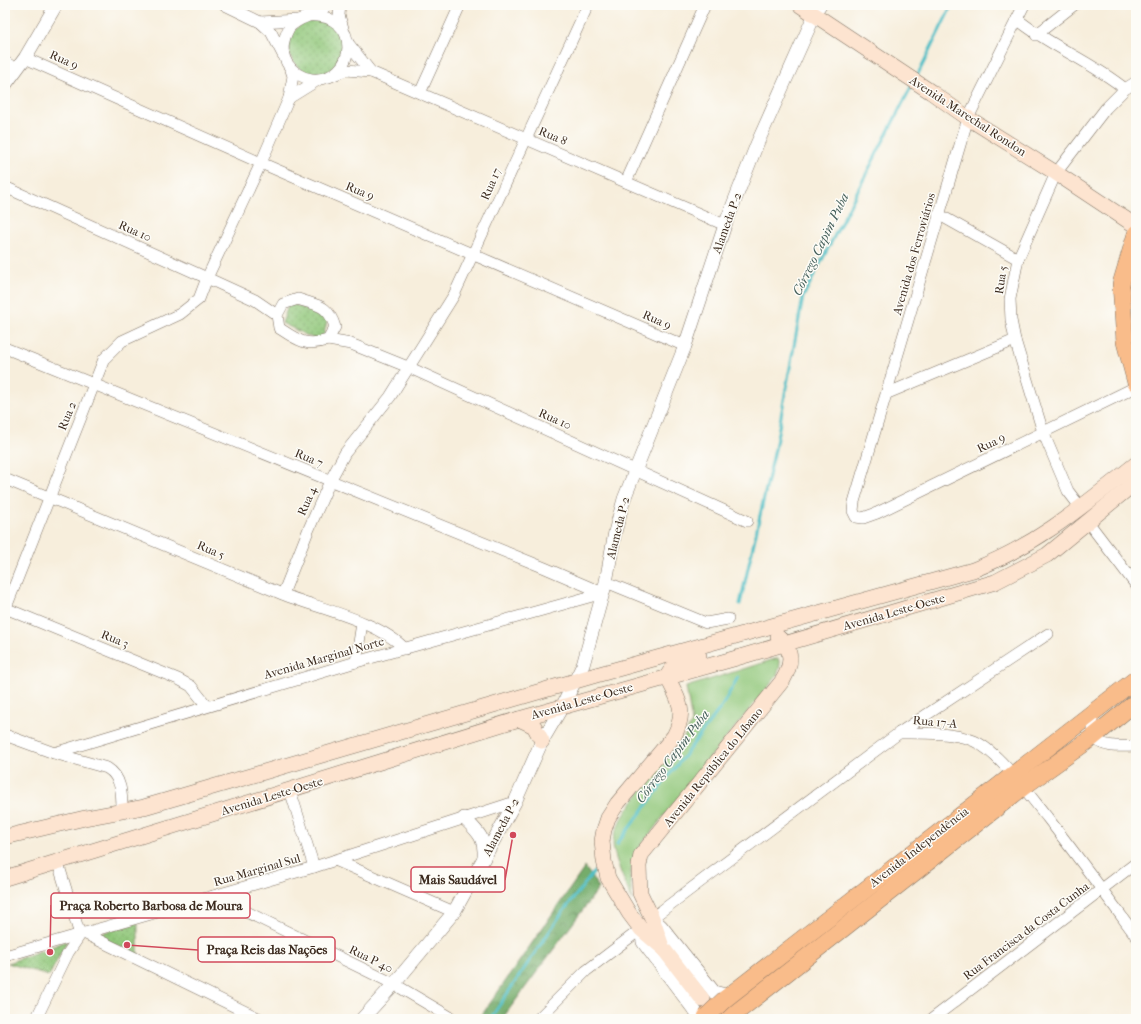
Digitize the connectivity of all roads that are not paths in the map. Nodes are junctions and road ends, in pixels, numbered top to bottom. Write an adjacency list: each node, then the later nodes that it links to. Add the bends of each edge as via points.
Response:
1 (56, 5): 17 (street)
2 (226, 5): 14 (street)
3 (327, 5): 12 (street, via 324,9)
4 (340, 5): 16 (street, via 339,15)
5 (460, 5): 26 (street)
6 (588, 5): 29 (street, Rua 17)
7 (705, 5): 32 (street)
8 (800, 5): 11 (main road, Avenida Marechal Rondon)
9 (1024, 5): 13 (street, Avenida dos Ferroviários)
10 (1074, 5): 15 (street)
11 (818, 10): 28 (main road, Avenida Marechal Rondon, via 896,69); 35 (street, Alameda P-2, via 757,144)
12 (303, 18): 14 (street); 16 (street, via 319,15 330,18 338,24); 19 (street, via 290,27 285,36 283,47)
13 (1017, 19): 15 (street); 28 (street, Avenida dos Ferroviários)
14 (260, 22): 19 (street, via 271,32)
15 (1036, 35): 25 (street, via 1108,75)
16 (346, 38): 21 (street); 22 (street, via 348,54 344,63 337,71)
17 (25, 58): 20 (street); 30 (street, Rua 9)
18 (5, 62): 20 (street)
19 (287, 62): 22 (street, via 297,74 307,79); 27 (street, Rua 2, via 293,76)
20 (16, 69): 24 (street)
21 (370, 72): 22 (street, Rua 8, via 346,70); 26 (street, Rua 8)
22 (323, 78): 27 (street)
23 (1136, 82): 25 (street, Rua 5)
24 (5, 86)
25 (1125, 89): 31 (street, Rua 5, via 1106,108)
26 (420, 93): 29 (street, Rua 8)
27 (289, 98): 30 (street, Rua 2)
28 (968, 118): 31 (main road, Avenida Marechal Rondon); 34 (street, Avenida dos Ferroviários)
29 (526, 138): 32 (street, Rua 8); 38 (street, Rua 17)
30 (261, 163): 38 (street, Rua 9); 41 (street, Rua 2)
31 (1056, 173): 36 (main road, Avenida Marechal Rondon); 39 (street, Rua 5)
32 (626, 182): 35 (street, Rua 8)
33 (5, 187): 41 (street, Rua 10)
34 (938, 214): 39 (street); 56 (street, Avenida dos Ferroviários)
35 (725, 224): 50 (street, Alameda P-2)
36 (1136, 226)
37 (1136, 234): 44 (main road, via 1121,284)
38 (474, 254): 50 (street, Rua 9); 52 (street, Rua 17, via 454,295)
39 (1018, 259): 48 (street, Rua 5, via 1010,299)
40 (1136, 273): 44 (main road)
41 (207, 278): 42 (street, Rua 10); 53 (street, Rua 2, via 199,299 180,314 122,341 104,359)
42 (254, 300): 43 (street, Rua 10); 45 (street, Rua 10)
43 (283, 304): 45 (street); 46 (street, via 298,298 326,308)
44 (1124, 306): 54 (main road, via 1125,342)
45 (277, 315): 47 (street, via 279,328 295,339 315,344)
46 (335, 327): 47 (street); 49 (street, Rua 10)
47 (328, 340): 49 (street, Rua 10)
48 (1015, 340): 56 (street); 57 (street, Rua 5)
49 (351, 344): 52 (street, Rua 10)
50 (685, 346): 59 (street, Alameda P-2)
51 (5, 348): 53 (street, Rua 7)
52 (408, 367): 59 (street, Rua 10); 61 (street, Rua 4, via 390,397 345,453)
53 (94, 383): 61 (street, Rua 7); 63 (street, Rua 2)
54 (1136, 383)
55 (1136, 387): 57 (street, Rua 9)
56 (888, 393): 65 (street, Avenida dos Ferroviários, via 854,502 853,511)
57 (1043, 432): 64 (street, Rua 5, via 1068,491); 65 (street, Rua 9, via 877,513 863,518)
58 (1136, 464): 64 (main road, Avenida Leste-Oeste)
59 (636, 470): 66 (street, Rua 10); 69 (street, Alameda P-2, via 624,499)
60 (5, 479): 63 (street, Rua 5)
61 (330, 481): 69 (street, Rua 7, via 545,568); 70 (street, Rua 4)
62 (1136, 482): 67 (main road, Avenida Leste-Oeste)
63 (49, 497): 70 (street, Rua 5); 71 (street, Rua 2)
64 (1081, 508): 74 (main road, Avenida Leste-Oeste, via 1038,539 973,570)
65 (856, 517)
66 (747, 521)
67 (1088, 522): 68 (street); 77 (main road, Avenida Leste-Oeste, via 1047,555 995,582)
68 (1136, 585)
69 (604, 588): 72 (street, Rua 7, via 706,623); 78 (street, Avenida Marginal Norte); 82 (street, Alameda P-2, via 583,665)
70 (284, 594): 73 (street, Rua 5)
71 (5, 608): 84 (street, Rua 3, via 178,679 191,686)
72 (728, 619)
73 (362, 623): 78 (street, Rua 5, via 389,635); 79 (street)
74 (761, 629): 76 (main road, Avenida Leste-Oeste); 77 (main road)
75 (1048, 634): 88 (street)
76 (726, 639): 80 (main road, via 715,650 674,666); 82 (main road, Avenida Leste-Oeste)
77 (785, 644): 80 (main road, Avenida Leste-Oeste); 112 (main road, Avenida República do Líbano, via 791,659 783,680 641,855 640,893)
78 (405, 649): 79 (street, Avenida Marginal Norte)
79 (356, 662): 84 (street, Avenida Marginal Norte)
80 (667, 677): 85 (main road, Avenida Leste-Oeste); 113 (main road, Avenida República do Líbano, via 682,709 680,726 617,804 608,818 602,841 608,878)
81 (1136, 679): 86 (main road, Avenida Independência)
82 (575, 682): 85 (street, Alameda P-2); 98 (main road, Avenida Leste-Oeste, via 159,803)
83 (1136, 702): 89 (main road, Avenida Independência)
84 (207, 706): 93 (street, Avenida Marginal Norte)
85 (562, 707): 87 (main road, Avenida Leste-Oeste); 91 (street, Alameda P-2)
86 (1093, 713): 89 (street); 94 (main road, Avenida Independência)
87 (519, 719): 91 (main road, via 534,726); 96 (main road, Avenida Leste-Oeste)
88 (899, 732): 94 (street, Rua 17-A, via 935,734 975,741); 112 (street, Rua 17-A)
89 (1093, 737): 92 (street, via 1114,747); 95 (main road, Avenida Independência)
90 (8, 739): 93 (street)
91 (542, 741): 97 (street, Alameda P-2)
92 (1136, 746)
93 (54, 753): 98 (street, via 101,766 113,772 121,788)
94 (1012, 774): 95 (street, Rua 17-A); 107 (main road, Avenida Independência)
95 (1023, 787): 108 (street, Rua 17-A); 109 (main road, Avenida Independência)
96 (290, 790): 103 (main road, Avenida Leste-Oeste); 105 (street)
97 (515, 802): 99 (street, Rua Marginal Sul); 101 (street, Alameda P-2)
98 (122, 811): 100 (main road, Avenida Leste-Oeste)
99 (464, 818): 101 (street, via 485,844); 102 (street, Rua Marginal Sul)
100 (5, 837)
101 (484, 859): 111 (street, Alameda P-2)
102 (335, 860): 105 (street, Rua Marginal Sul); 111 (street)
103 (58, 863): 106 (main road, Avenida Leste-Oeste); 114 (street)
104 (1136, 863): 108 (street, Rua Francisca da Costa Cunha)
105 (314, 867): 110 (street, Rua Marginal Sul)
106 (5, 878)
107 (877, 880): 109 (main road); 119 (main road, Avenida Independência)
108 (1103, 889): 115 (street, Rua 17-A); 128 (street, Rua Francisca da Costa Cunha)
109 (888, 894): 121 (main road, Avenida Independência)
110 (214, 896): 114 (street, Rua Marginal Sul); 118 (street, Rua P 40)
111 (454, 912): 118 (street, Alameda P-2)
112 (652, 918): 116 (main road, Avenida República do Líbano); 119 (street, Avenida República do Líbano, via 714,992)
113 (641, 929): 116 (main road, Avenida República do Líbano); 123 (street, Avenida República do Líbano, via 643,942); 127 (street, via 586,971)
114 (82, 934): 117 (street, Rua Marginal Sul); 124 (street, via 68,953); 125 (street)
115 (1136, 936)
116 (662, 947): 120 (main road, Avenida República do Líbano)
117 (5, 956)
118 (394, 984): 122 (street, Rua P 40); 126 (street, Alameda P-2)
119 (727, 998): 123 (main road, Avenida Independência, bridge)
120 (703, 1000)
121 (739, 1014)
122 (450, 1017)
123 (704, 1018)
124 (36, 1019)
125 (260, 1019)
126 (362, 1019)
127 (538, 1019)
128 (932, 1019)

